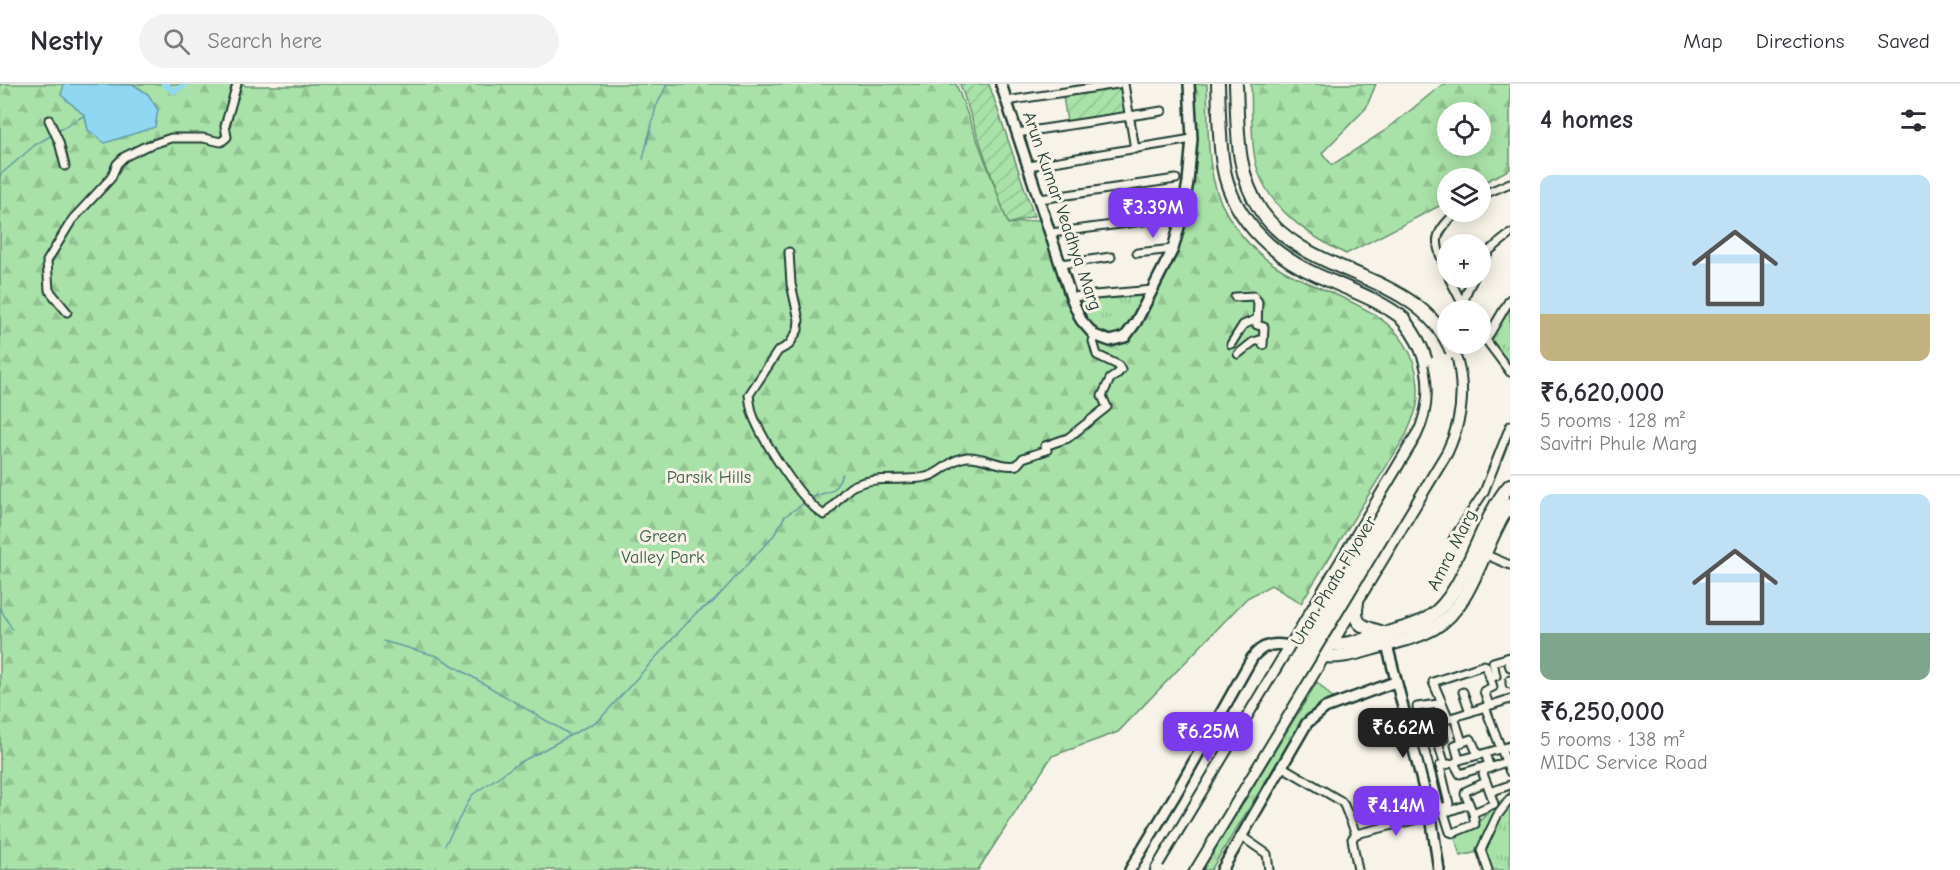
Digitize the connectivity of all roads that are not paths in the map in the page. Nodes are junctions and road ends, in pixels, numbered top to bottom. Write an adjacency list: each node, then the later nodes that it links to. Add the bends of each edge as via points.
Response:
1 (237, 84): 35 (street, via 225,126 226,137 221,142 171,138 124,157 111,178 72,220 51,253 47,268 49,290)
2 (1001, 84): 8 (street, Arun Kumar Veadhya Marg)
3 (1118, 84): 8 (street)
4 (1124, 84): 10 (street)
5 (1189, 84): 13 (street, Arun Kumar Veadhya Marg)
6 (1218, 84): 36 (highway, via 1224,171 1233,198 1252,228 1288,261)
7 (1236, 84): 34 (highway, via 1241,167 1249,190 1266,217 1298,246 1391,289)
8 (1006, 101): 12 (street, Arun Kumar Veadhya Marg)
9 (1162, 111): 10 (street)
10 (1130, 116): 12 (street); 14 (street)
11 (49, 120): 15 (street)
12 (1017, 133): 16 (street, Arun Kumar Veadhya Marg)
13 (1192, 139): 14 (street); 21 (street, Arun Kumar Veadhya Marg)
14 (1135, 149): 16 (street)
15 (65, 166)
16 (1029, 166): 20 (street, Arun Kumar Veadhya Marg)
17 (1176, 179): 20 (street)
18 (1510, 183): 19 (street)
19 (1491, 191)
20 (1040, 199): 22 (street, Arun Kumar Veadhya Marg)
21 (1182, 216): 22 (street); 24 (street, Arun Kumar Veadhya Marg)
22 (1051, 233): 29 (street, Arun Kumar Veadhya Marg)
23 (1510, 234): 25 (street)
24 (1173, 249): 27 (street); 30 (street, Arun Kumar Veadhya Marg)
25 (1491, 249)
26 (789, 252): 39 (street, via 798,330 789,345 778,351 749,395 753,415 775,456 824,515 852,487 926,477 953,460 964,458 1017,465 1023,458 1047,450 1045,446 1068,438 1107,407 1101,396 1110,379 1121,370 1097,355 1093,341)
27 (1137, 253)
28 (1111, 257): 29 (street)
29 (1061, 264): 31 (street, Arun Kumar Veadhya Marg)
30 (1153, 290): 31 (street); 39 (street, Arun Kumar Veadhya Marg, via 1125,337 1110,341)
31 (1071, 297): 39 (street, Arun Kumar Veadhya Marg, via 1081,320)
32 (1235, 297): 37 (street, via 1254,296 1258,302)
33 (1510, 299): 38 (street)
34 (1410, 302): 43 (highway, Uran Phata Flyover, via 1432,328); 52 (highway, via 1436,326 1454,358 1460,381 1458,417 1446,452)
35 (67, 312)
36 (1400, 315): 43 (highway, Uran Phata Flyover); 54 (highway, via 1418,339 1428,364 1425,420)
37 (1257, 319): 40 (street, via 1244,325); 42 (street, via 1257,325 1264,327 1263,342 1253,342)
38 (1491, 331)
39 (1096, 336)
40 (1231, 344)
41 (1491, 347): 44 (street)
42 (1238, 354)
43 (1440, 362): 95 (highway, Uran Phata Flyover, bridge, via 1440,403 1427,442); 96 (highway, Uran Phata Flyover, bridge, via 1449,382 1449,404 1436,447)
44 (1510, 372)
45 (1510, 426): 48 (street, via 1484,492)
46 (1510, 485): 53 (highway, Amra Marg, via 1496,504 1443,606 1430,617)
47 (1510, 504): 49 (highway, Amra Marg)
48 (1453, 539)
49 (1484, 554): 51 (street); 53 (highway, Amra Marg, via 1463,597 1436,627 1419,635)
50 (1510, 556): 51 (street)
51 (1508, 564)
52 (1359, 596): 53 (highway, via 1357,621); 55 (highway)
53 (1386, 639): 55 (highway, Amra Marg); 56 (highway, Amra Marg); 62 (street)
54 (1295, 640): 55 (highway, Amra Marg); 57 (highway, Amra Marg); 93 (street, via 1264,646 1252,658); 94 (highway)
55 (1330, 644): 57 (highway)
56 (1356, 653): 57 (highway, Amra Marg); 60 (highway, via 1329,661)
57 (1322, 656): 60 (highway)
58 (1509, 658): 59 (street); 61 (street, via 1493,662 1496,676)
59 (1510, 667)
60 (1312, 674): 97 (highway)
61 (1490, 678): 63 (street); 70 (street, via 1484,664 1433,682)
62 (1395, 682): 71 (street); 81 (street, via 1319,712 1302,729)
63 (1493, 687): 66 (street); 67 (street, via 1484,692)
64 (1463, 692): 69 (street)
65 (1510, 699): 66 (street)
66 (1499, 703): 67 (street)
67 (1487, 706): 69 (street); 74 (street)
68 (1417, 707): 70 (street, via 1438,704)
69 (1470, 712): 70 (street)
70 (1442, 723): 71 (street); 72 (street); 77 (street, via 1421,737); 78 (street, via 1444,739 1437,743)
71 (1410, 732): 90 (street)
72 (1462, 742): 75 (street, via 1471,739); 79 (street, via 1455,745)
73 (1510, 746): 74 (street)
74 (1500, 748): 75 (street); 80 (street)
75 (1478, 755): 79 (street)
76 (1486, 756): 79 (street, via 1489,765 1460,774)
77 (1427, 761): 78 (street); 88 (street, via 1439,807)
78 (1444, 761): 79 (street); 88 (street, via 1440,766 1449,804)
79 (1457, 761)
80 (1505, 762): 82 (street); 83 (street, via 1485,770)
81 (1281, 766): 91 (street, via 1341,801); 92 (street)
82 (1510, 773)
83 (1486, 783): 85 (street); 87 (street, via 1466,791)
84 (1510, 785): 85 (street)
85 (1490, 792): 89 (street, via 1494,804)
86 (1510, 800): 102 (street, via 1497,816 1481,850)
87 (1469, 804): 88 (street); 89 (street)
88 (1446, 810): 89 (street, via 1444,815 1451,833 1475,824)
89 (1473, 813)
90 (1431, 816): 91 (street); 101 (street)
91 (1356, 834): 100 (street, via 1352,839)
92 (1241, 836): 98 (street); 99 (street, via 1267,854)
93 (1130, 870)
94 (1157, 870)
95 (1169, 870)
96 (1181, 870)
97 (1194, 870)
98 (1222, 870)
99 (1269, 870)
100 (1358, 870)
101 (1439, 870)
102 (1488, 870)

